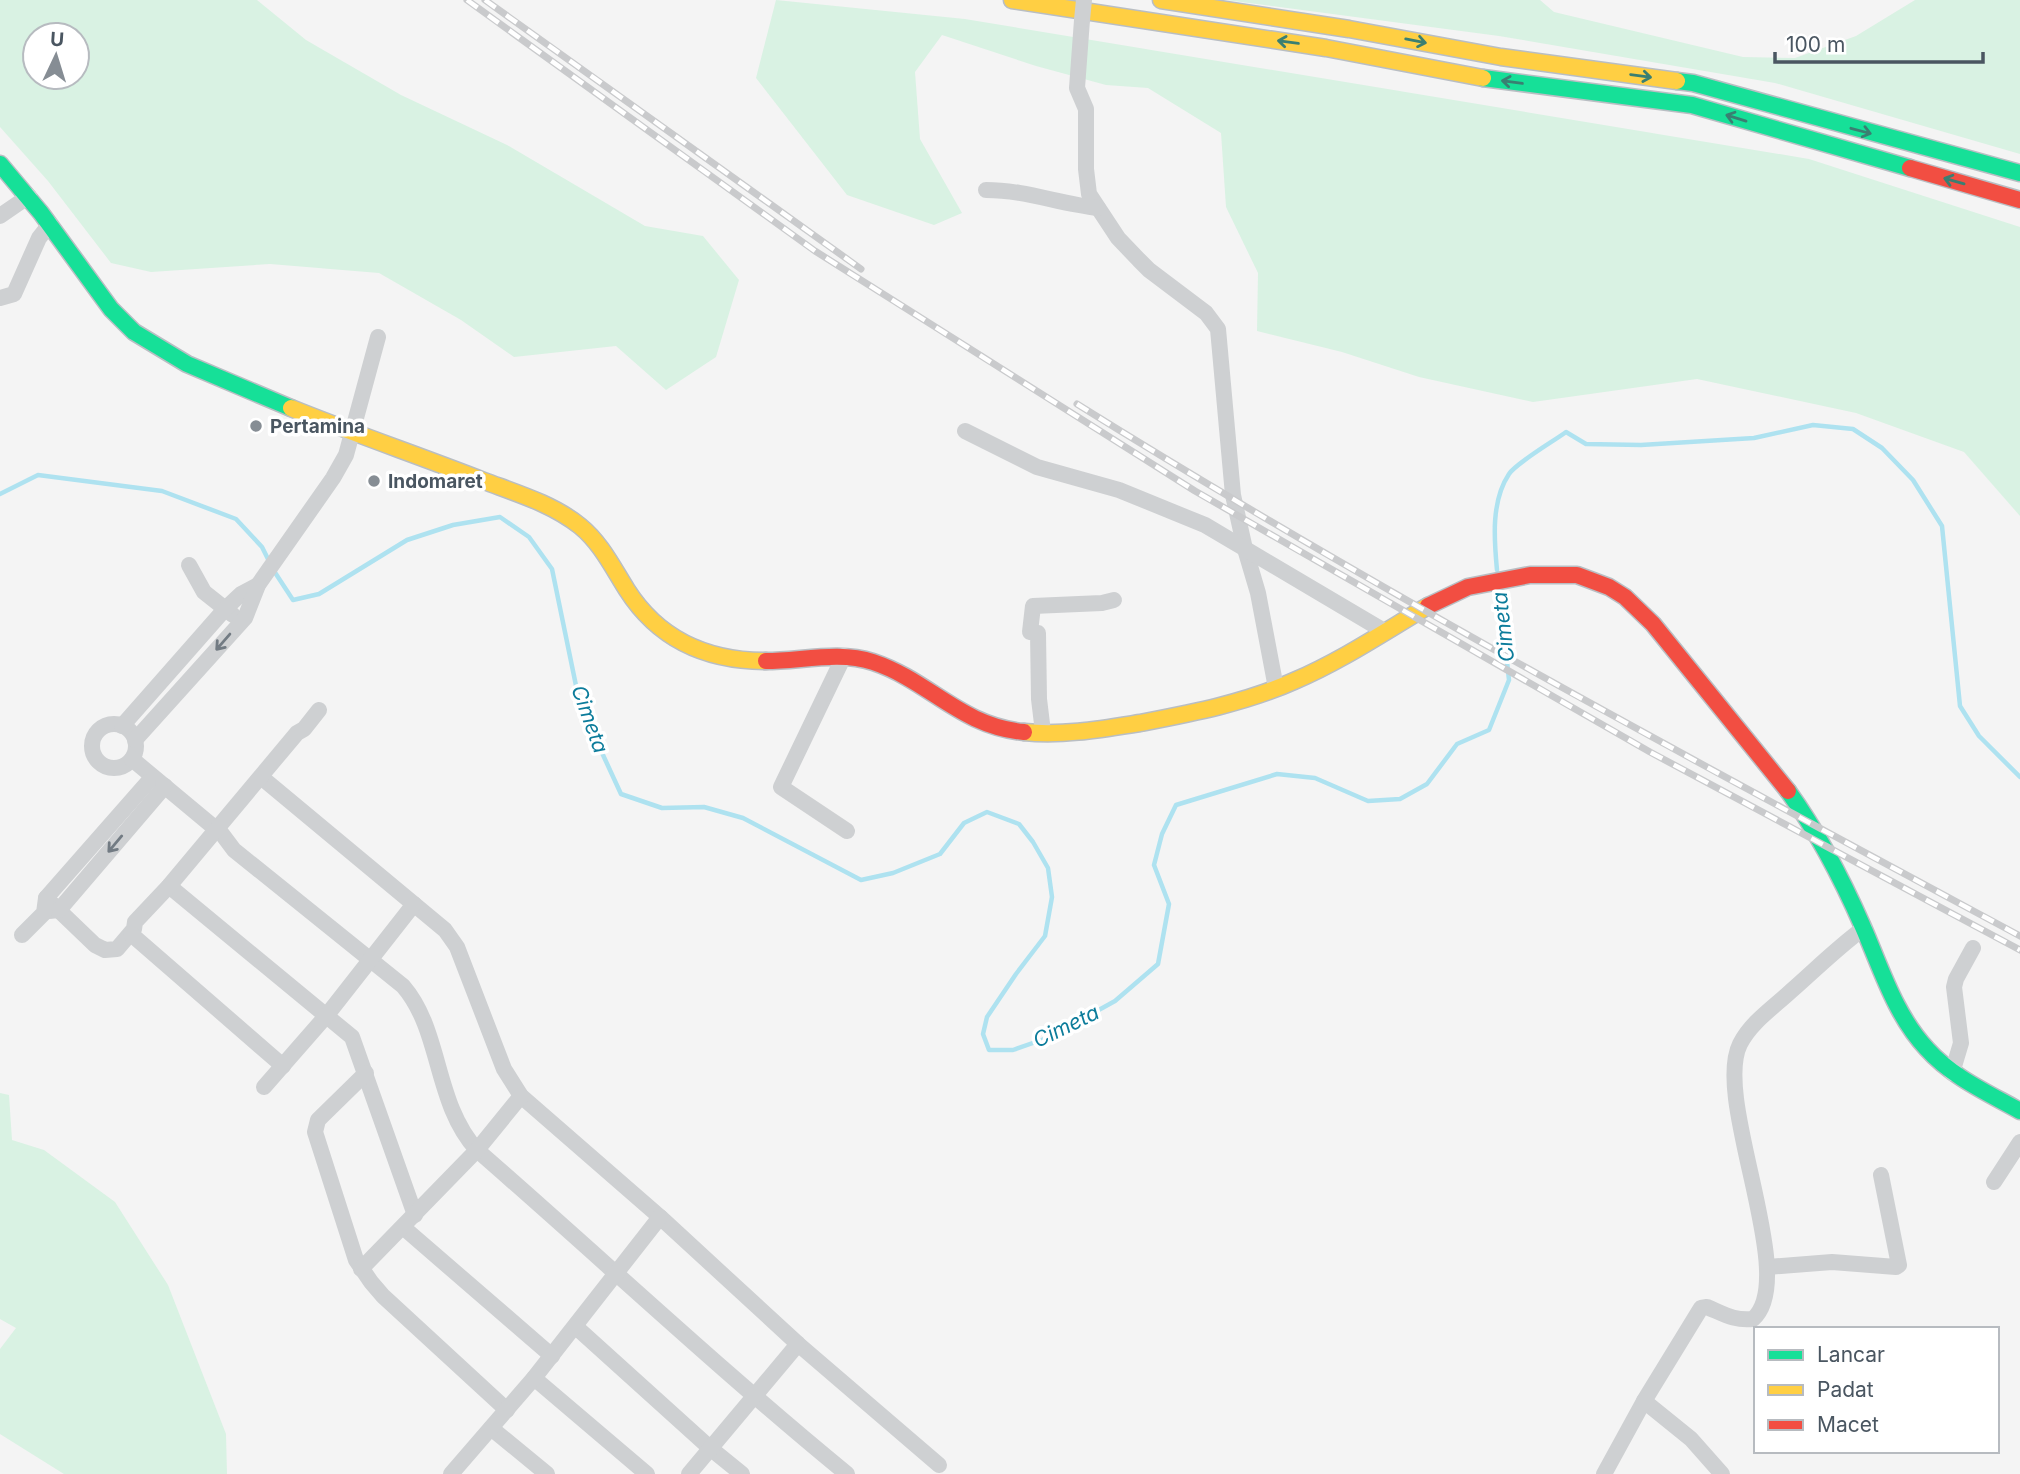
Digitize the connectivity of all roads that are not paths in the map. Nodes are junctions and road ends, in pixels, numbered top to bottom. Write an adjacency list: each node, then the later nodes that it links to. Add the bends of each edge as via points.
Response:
1 (1012, 0): 8 (highway, one-way to 1, via 1692,105 1506,82 1326,48)
2 (1084, 0): 9 (street, bridge, via 1077,88 1086,109 1086,184)
3 (1161, 0): 5 (highway, one-way to 5, via 1501,57 1693,83)
4 (0, 164): 7 (highway)
5 (2020, 173)
6 (986, 190): 9 (street)
7 (29, 196): 10 (street); 11 (highway)
8 (2020, 200)
9 (1098, 208): 16 (street, via 1149,271 1194,303 1218,329 1230,474)
10 (0, 216)
11 (50, 225): 12 (street, via 38,238 14,294); 15 (highway, via 109,307 142,338 247,392)
12 (0, 298)
13 (378, 337): 15 (street)
14 (965, 431): 16 (street, via 1037,467 1119,490 1205,524)
15 (352, 432): 18 (street, via 333,478); 23 (highway, via 506,489 580,524 638,609 687,647 713,657 743,660)
16 (1245, 549): 22 (street); 24 (street)
17 (189, 565): 20 (street, via 204,592)
18 (262, 580): 20 (street); 21 (street)
19 (1114, 600): 27 (street, via 1033,606 1030,632 1038,633)
20 (225, 609): 21 (street); 26 (street)
21 (241, 621): 28 (street, one-way to 28)
22 (1384, 631): 24 (highway); 37 (highway, via 1463,588 1519,575 1556,572 1595,580 1612,589 1639,610 1758,751 1798,805 1840,875)
23 (844, 656): 27 (highway, via 899,673 976,722 1010,732); 32 (street, via 781,787)
24 (1276, 688): 27 (highway, via 1157,720)
25 (319, 709): 30 (street)
26 (121, 726): 28 (street); 29 (street, via 101,729 92,747 102,764 114,768)
27 (1043, 733)
28 (135, 740): 29 (street, via 135,754)
29 (129, 762): 31 (street)
30 (264, 780): 33 (street); 35 (street)
31 (157, 787): 33 (street); 36 (street)
32 (847, 831)
33 (217, 835): 34 (street); 41 (street, via 224,847 234,850)
34 (172, 888): 38 (street, via 135,922); 42 (street)
35 (414, 904): 41 (street); 47 (street, via 445,930 457,947 504,1069)
36 (50, 907): 38 (street, via 105,950 117,949); 39 (street)
37 (1864, 928): 45 (highway, via 1897,1007 1917,1038); 56 (street, via 1749,1030 1736,1054 1739,1112)
38 (132, 932): 43 (street)
39 (22, 935)
40 (1973, 948): 45 (street, via 1956,979 1961,1043)
41 (371, 960): 42 (street); 50 (street, via 418,1004 454,1115)
42 (327, 1015): 43 (street); 44 (street, via 352,1037)
43 (283, 1066): 46 (street)
44 (366, 1073): 53 (street); 57 (street, via 318,1120 315,1132)
45 (1952, 1073): 48 (highway)
46 (264, 1087)
47 (521, 1096): 50 (street); 54 (street)
48 (2019, 1108)
49 (2020, 1142): 52 (street)
50 (477, 1150): 53 (street); 58 (street)
51 (1881, 1175): 56 (street, via 1899,1265 1832,1262)
52 (1994, 1182)
53 (415, 1215): 55 (street)
54 (660, 1217): 58 (street); 60 (street)
55 (404, 1228): 57 (street); 61 (street)
56 (1767, 1267): 64 (street, via 1757,1316 1741,1320 1710,1307 1701,1308)
57 (361, 1269): 65 (street, via 383,1296)
58 (617, 1273): 59 (street); 63 (street)
59 (576, 1327): 61 (street); 67 (street)
60 (798, 1344): 63 (street); 68 (street)
61 (552, 1356): 62 (street)
62 (534, 1378): 65 (street); 71 (street)
63 (754, 1398): 67 (street); 74 (street)
64 (1644, 1401): 75 (street); 76 (street, via 1691,1439)
65 (507, 1410): 66 (street)
66 (491, 1429): 69 (street); 70 (street)
67 (710, 1448): 72 (street); 73 (street)
68 (939, 1465)
69 (538, 1471)
70 (451, 1474)
71 (647, 1474)
72 (689, 1474)
73 (742, 1474)
74 (847, 1474)
75 (1604, 1474)
76 (1722, 1474)

